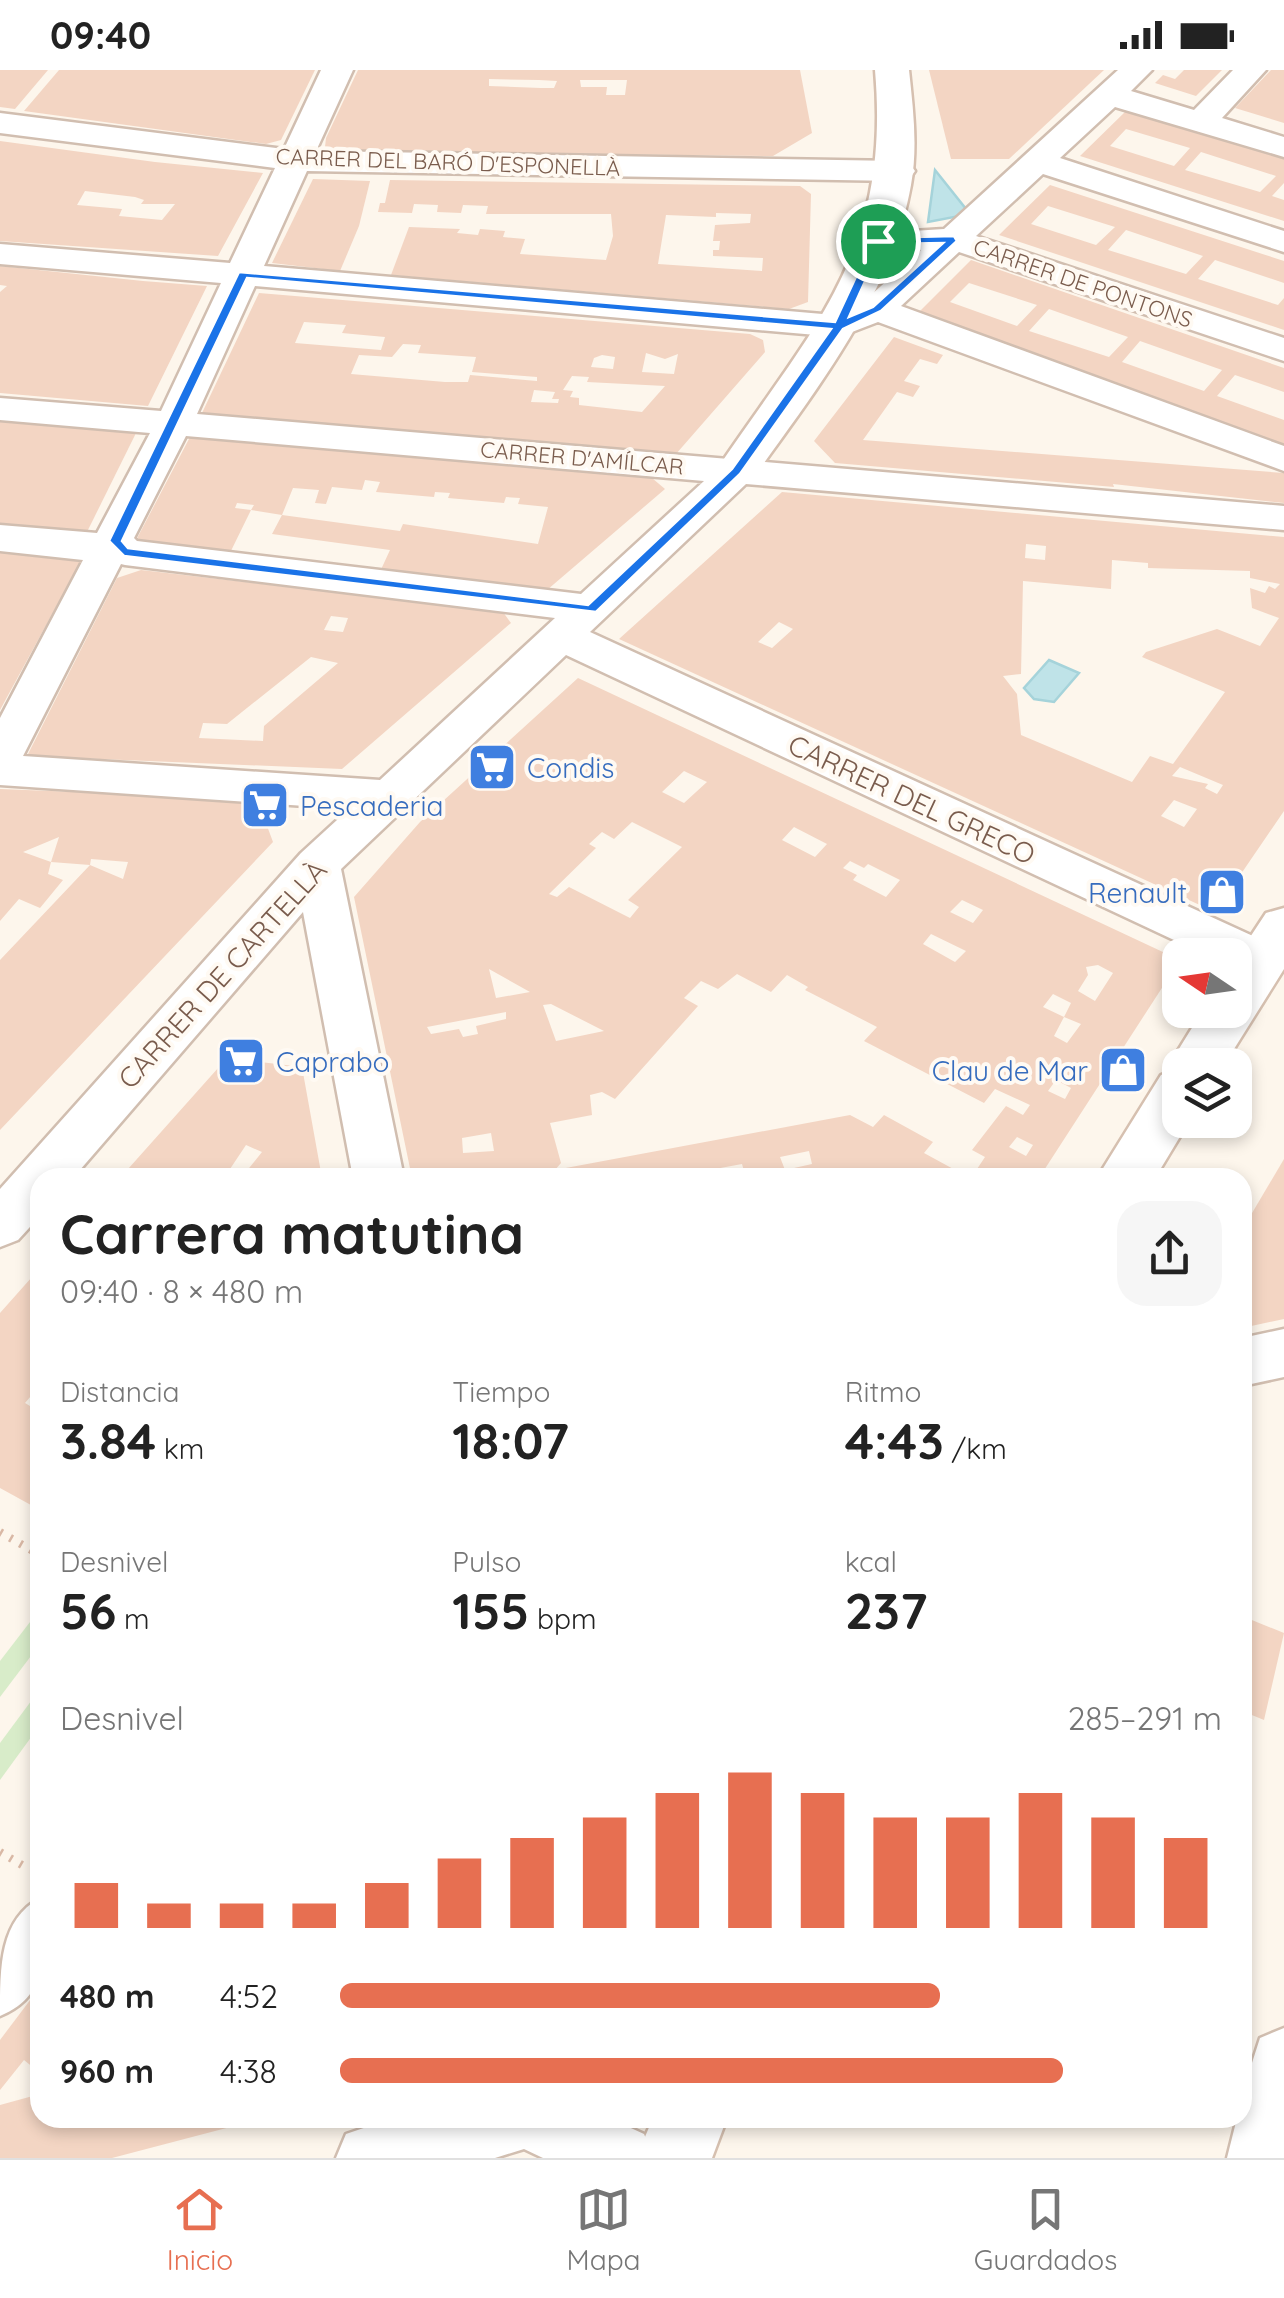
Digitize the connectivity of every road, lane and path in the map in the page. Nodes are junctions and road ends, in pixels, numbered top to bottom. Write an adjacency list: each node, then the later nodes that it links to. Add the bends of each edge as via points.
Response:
1 (337, 70): 9 (street)
2 (892, 70): 11 (street)
3 (1136, 70): 5 (street, CARRER DE CARTELLÀ)
4 (1250, 70): 6 (street)
5 (1110, 95): 6 (street); 10 (street, CARRER DE CARTELLÀ)
6 (1200, 122): 8 (street)
7 (0, 123): 9 (street, CARRER DEL BARÓ D'ESPONELLÀ)
8 (1284, 148)
9 (298, 161): 11 (street, CARRER DEL BARÓ D'ESPONELLÀ); 16 (street)
10 (1036, 161): 12 (street, CARRER DE CARTELLÀ); 14 (street)
11 (898, 172): 13 (street)
12 (954, 239): 13 (street, CARRER DE PONTONS); 17 (street, CARRER DE CARTELLÀ); 18 (street, CARRER DE PONTONS)
13 (878, 241): 17 (street)
14 (1284, 242)
15 (0, 254): 16 (street)
16 (243, 274): 17 (street); 20 (street)
17 (856, 312): 21 (street); 22 (street, CARRER DE CARTELLÀ)
18 (1284, 350)
19 (0, 409): 20 (street, CARRER D'AMÍLCAR)
20 (174, 423): 22 (street, CARRER D'AMÍLCAR); 25 (street)
21 (1284, 459)
22 (736, 472): 23 (street, CARRER D'AMÍLCAR); 26 (street, CARRER DE CARTELLÀ)
23 (1284, 518)
24 (0, 538): 25 (street, via 89,548)
25 (115, 541): 26 (street, CARRER DEL GRECO, via 124,552); 27 (street)
26 (577, 622): 29 (street, CARRER DE CARTELLÀ); 31 (street, CARRER DEL GRECO)
27 (0, 758)
28 (0, 770): 29 (street)
29 (387, 796): 30 (street, CARRER DE CARTELLÀ)
30 (318, 866): 33 (street, CARRER DE CARTELLÀ); 34 (street)
31 (1260, 963)
32 (1162, 1119): 35 (street)
33 (51, 1168)
34 (377, 1168)
35 (1131, 1168)
36 (30, 1191): 37 (street, CARRER DE CARTELLÀ)
37 (0, 1225)
38 (1284, 1353): 39 (street)
39 (1252, 1360)
40 (0, 1532): 41 (path)
41 (30, 1549)
42 (0, 1852): 43 (path)
43 (26, 1868)
44 (30, 1943): 45 (street)
45 (0, 1983)
46 (1284, 2062): 53 (street)
47 (480, 2128): 50 (street)
48 (555, 2128): 51 (street)
49 (686, 2128): 52 (street)
50 (370, 2158)
51 (620, 2158)
52 (674, 2158)
53 (1262, 2158)

